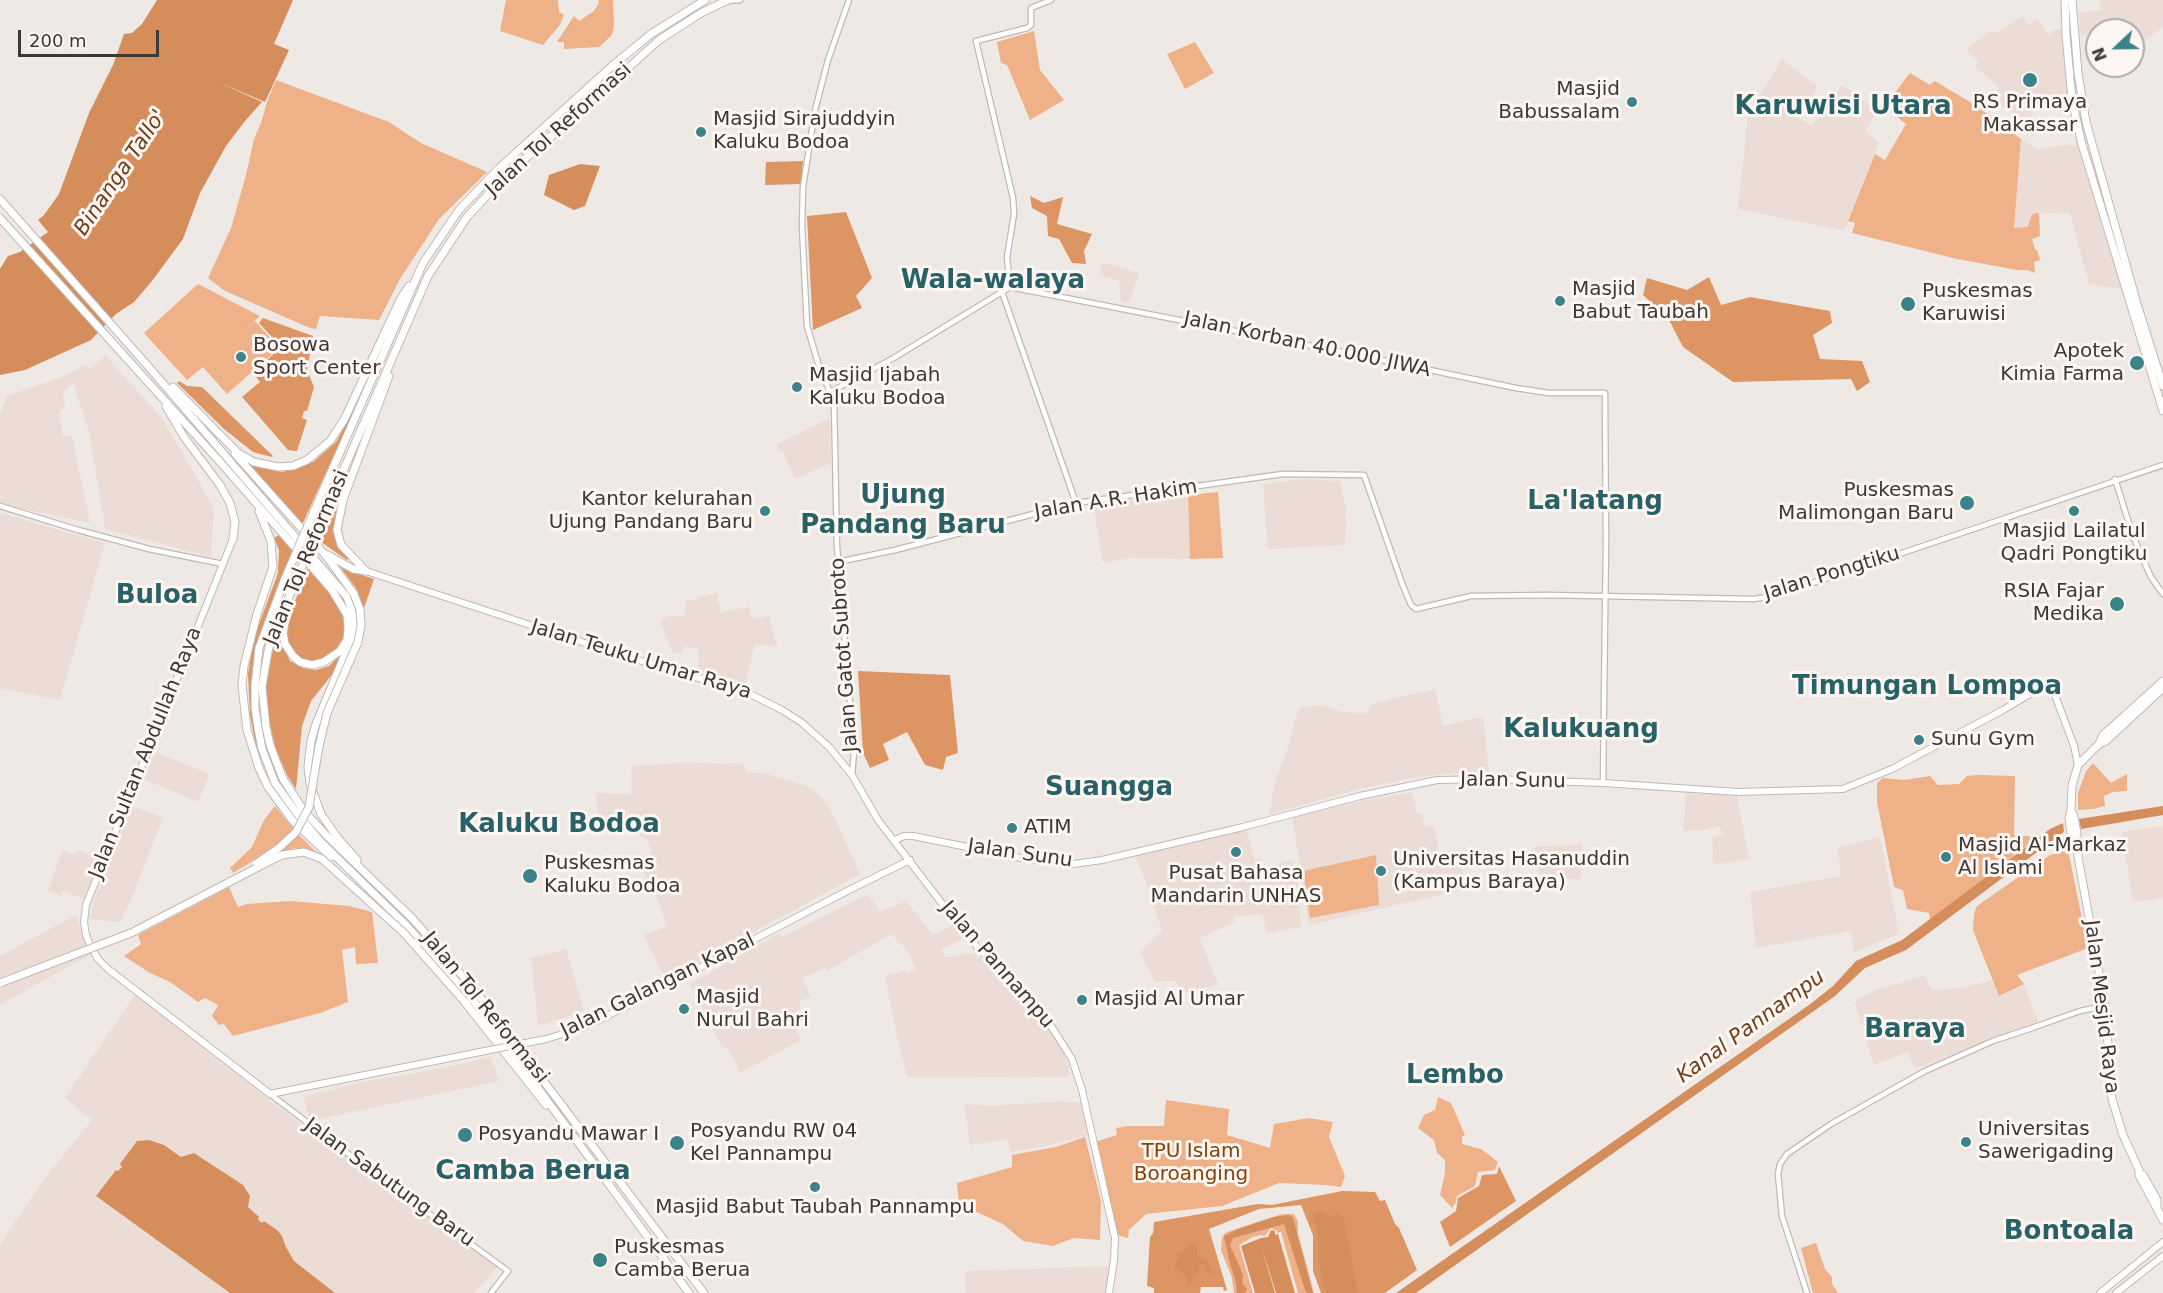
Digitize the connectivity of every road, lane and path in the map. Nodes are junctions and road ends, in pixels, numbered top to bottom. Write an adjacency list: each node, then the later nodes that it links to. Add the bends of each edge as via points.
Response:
1 (705, 0): 14 (highway, Jalan Tol Reformasi, via 651,34 498,169 459,210)
2 (727, 0): 3 (street); 15 (highway, Jalan Tol Reformasi, via 658,40 506,175 467,217)
3 (740, 0)
4 (1051, 0): 16 (street, via 1031,8 1028,28 976,41 1013,198 1007,257)
5 (2065, 0): 8 (highway)
6 (2072, 0): 8 (highway)
7 (848, 3): 21 (street, Jalan Gatot Subroto, via 820,88 803,187 807,326)
8 (2069, 10): 9 (highway); 10 (highway)
9 (2070, 73): 10 (highway); 11 (highway, via 2074,110)
10 (2078, 73): 11 (highway)
11 (2094, 168): 19 (highway); 22 (highway)
12 (0, 199): 18 (highway)
13 (0, 218): 20 (highway)
14 (423, 263): 23 (highway, via 400,300 344,420 319,452 293,466 278,467 254,462); 48 (highway, Jalan Tol Reformasi, bridge, via 284,581 259,648 256,667 255,708 262,749 275,783 321,842)
15 (428, 276): 33 (highway, via 359,453 339,516 339,541); 34 (highway, Jalan Tol Reformasi, bridge)
16 (1010, 287): 17 (street); 36 (street, Jalan Korban 40.000 JIWA, via 1516,388 1549,393 1605,393)
17 (1002, 292): 21 (street); 27 (street)
18 (148, 366): 23 (highway); 46 (highway, via 349,602 354,618 351,645 316,724 309,776 325,819)
19 (2163, 386)
20 (152, 388): 26 (highway); 30 (highway, via 230,503)
21 (830, 392): 31 (street, Jalan Gatot Subroto, via 834,402)
22 (2163, 411)
23 (222, 438): 29 (highway)
24 (2163, 465): 25 (street, Jalan Pongtiku)
25 (2115, 480): 35 (street, via 2133,536); 36 (street, Jalan Pongtiku, via 1769,597)
26 (254, 500): 34 (highway, via 332,590 347,615 347,640 340,651 324,662 305,664 285,644 284,619); 48 (highway, via 274,556 244,666 244,710 253,751 268,787 293,821)
27 (1076, 503): 31 (street, Jalan A.R. Hakim); 37 (street, Jalan A.R. Hakim, via 1283,474 1364,475 1403,586)
28 (0, 506): 32 (street, via 78,531)
29 (309, 538): 33 (highway, via 342,564); 47 (highway, bridge, via 354,594 360,617 358,642 327,713 312,795 296,832)
30 (233, 539): 32 (main road, Jalan Sultan Abdullah Raya)
31 (838, 562): 42 (street, Jalan Gatot Subroto, via 854,752)
32 (223, 564): 51 (main road, Jalan Sultan Abdullah Raya, via 86,905 84,921 90,945 108,969)
33 (366, 571): 42 (main road, Jalan Teuku Umar Raya, via 690,676 734,686 801,722)
34 (292, 589): 46 (highway, Jalan Tol Reformasi, via 274,630 264,669 263,708 270,746 283,779 304,812)
35 (2163, 594)
36 (1605, 597): 37 (street, Jalan Pongtiku, via 1471,596); 43 (street)
37 (1416, 609)
38 (2162, 685): 40 (highway, Jalan Mesjid Raya, via 2103,735)
39 (2074, 746): 40 (main road); 41 (main road, Jalan Sunu); 43 (main road, Jalan Sunu, via 2050,682 1892,769 1843,789 1738,792)
40 (2087, 755): 41 (highway, Jalan Mesjid Raya)
41 (2078, 765): 50 (highway, Jalan Mesjid Raya, via 2072,786 2072,817)
42 (852, 775): 44 (main road, Jalan Teuku Umar Raya, via 878,820)
43 (1603, 783): 44 (main road, Jalan Sunu, via 1437,780 1074,864 1021,858 913,836 904,836)
44 (897, 843): 45 (main road, Jalan Pannampu)
45 (910, 861): 51 (main road, Jalan Galangan Kapal, bridge, via 595,1022 546,1039); 59 (main road, Jalan Pannampu, via 980,950 1039,1007 1072,1059 1115,1238)
46 (382, 889): 58 (highway, Jalan Tol Reformasi, via 486,1004)
47 (202, 897): 49 (highway, bridge, via 131,933); 52 (highway, bridge, via 282,855 313,854 404,933 464,1001)
48 (381, 900): 52 (highway, Jalan Tol Reformasi, via 473,1000)
49 (0, 983)
50 (2105, 1006): 53 (highway, Jalan Mesjid Raya, via 2112,1099 2143,1184); 60 (street, via 1993,1041 1925,1071 1793,1149 1780,1164 1778,1174 1784,1224)
51 (270, 1094): 56 (street, Jalan Sabutung Baru, via 508,1271)
52 (618, 1196): 57 (highway, Jalan Tol Reformasi)
53 (2163, 1220)
54 (2163, 1242): 61 (main road)
55 (2163, 1256): 62 (main road)
56 (491, 1293)
57 (689, 1293)
58 (704, 1293)
59 (1108, 1293)
60 (1807, 1293)
61 (2100, 1293)
62 (2116, 1293)

